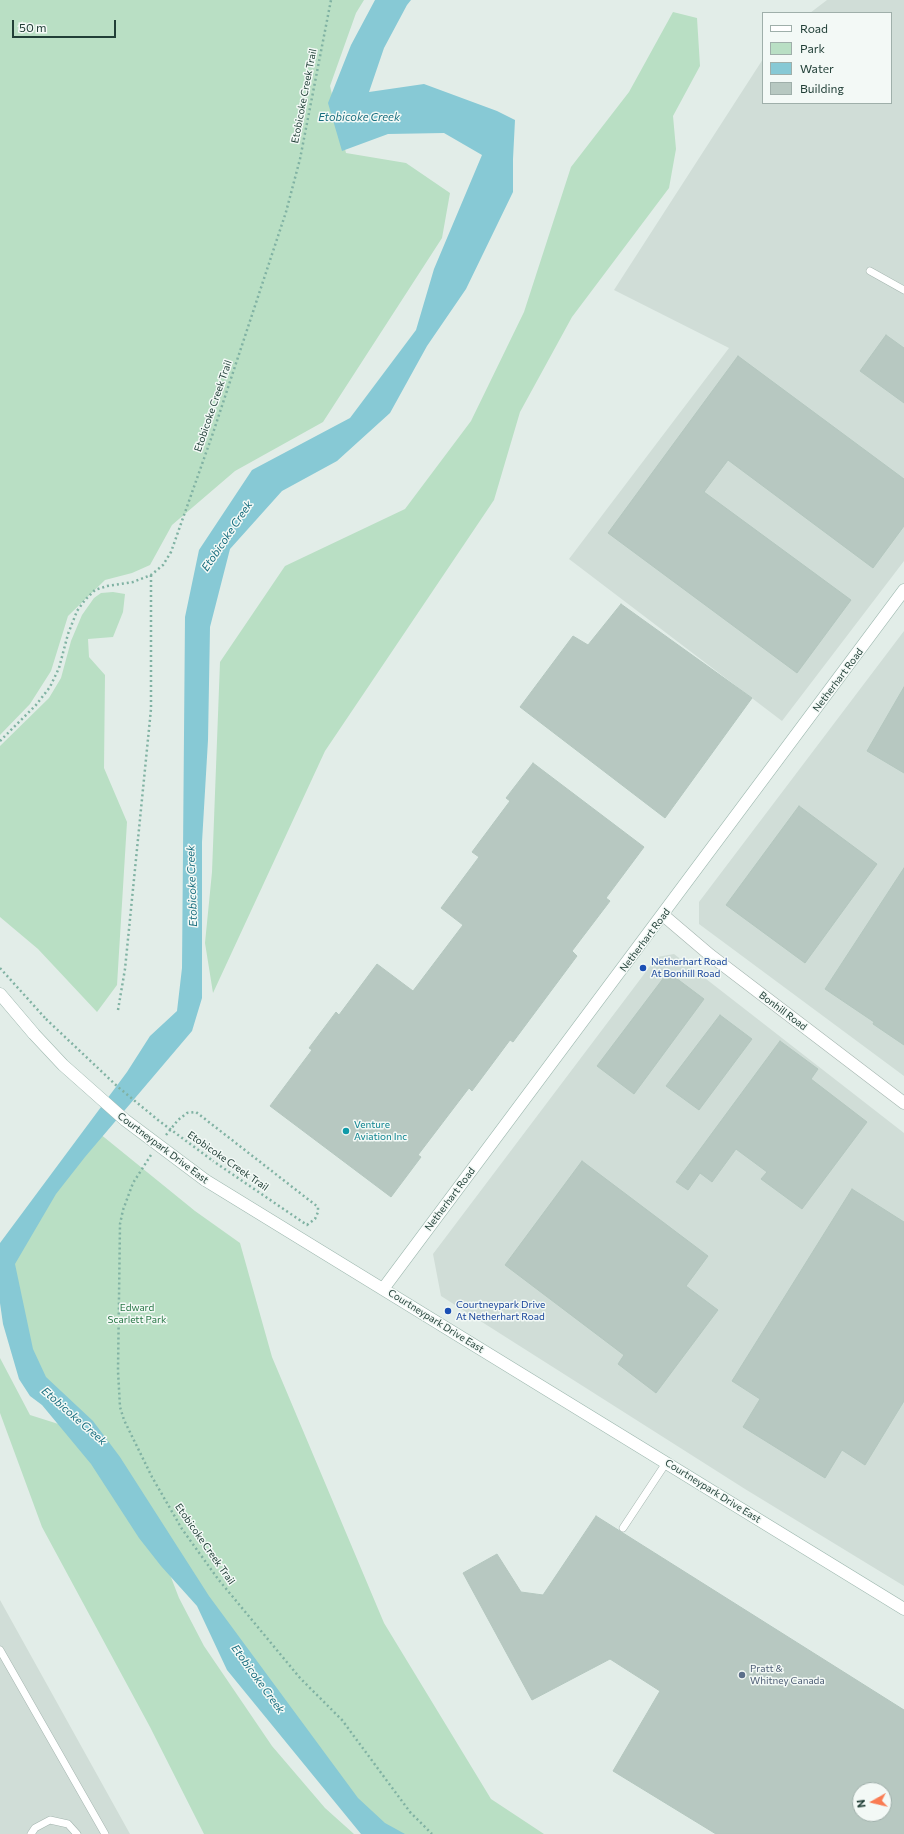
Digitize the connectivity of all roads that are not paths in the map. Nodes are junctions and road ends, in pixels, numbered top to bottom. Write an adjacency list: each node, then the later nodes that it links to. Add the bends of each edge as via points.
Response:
1 (870, 270): 2 (lane)
2 (904, 290)
3 (904, 590): 4 (street, Netherhart Road)
4 (663, 915): 6 (street, Bonhill Road, via 710,955); 7 (street, Netherhart Road)
5 (0, 994): 7 (street, Courtneypark Drive East, bridge, via 63,1065 113,1110 205,1180)
6 (904, 1103)
7 (383, 1289): 8 (street, Courtneypark Drive East)
8 (666, 1462): 9 (lane); 10 (street, Courtneypark Drive East)
9 (623, 1528)
10 (904, 1609)
11 (0, 1650): 14 (lane)
12 (31, 1834): 13 (lane, via 35,1828 50,1820 68,1824)
13 (78, 1834)
14 (105, 1834)

